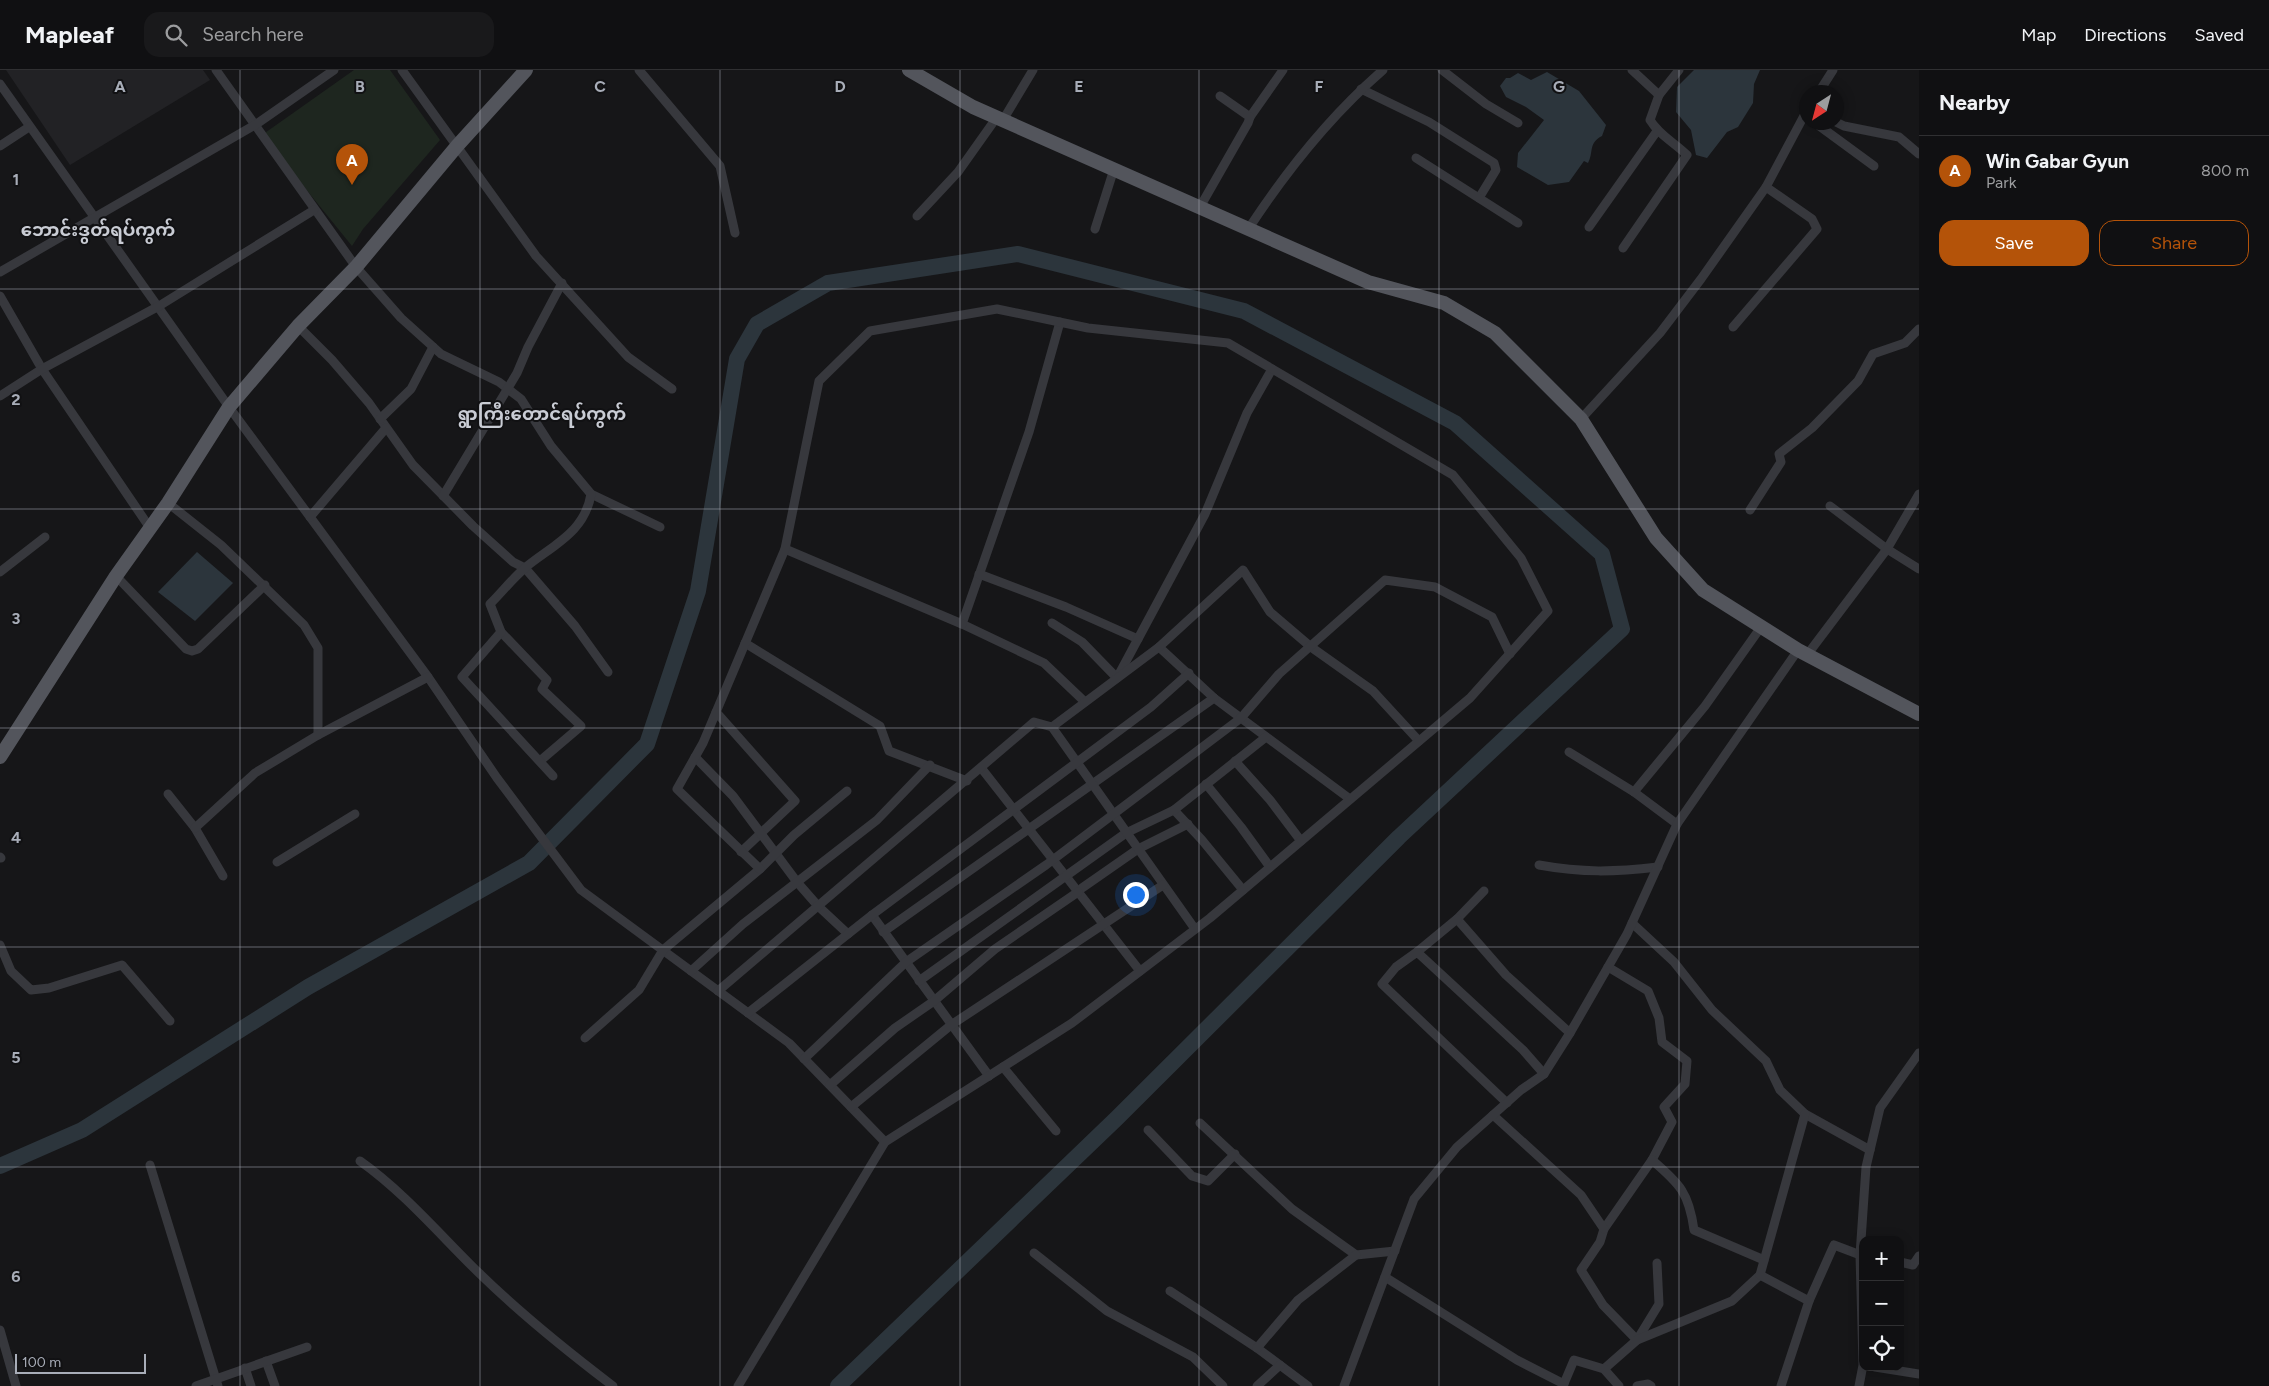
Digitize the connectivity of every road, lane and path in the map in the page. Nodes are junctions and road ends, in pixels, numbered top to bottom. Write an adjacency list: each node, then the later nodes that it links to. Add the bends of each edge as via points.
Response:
1 (216, 70): 22 (street)
2 (334, 70): 22 (street)
3 (402, 70): 29 (street)
4 (526, 70): 29 (main road)
5 (640, 70): 44 (street, via 720,166)
6 (909, 70): 20 (main road, via 973,107)
7 (1034, 70): 20 (street)
8 (1284, 70): 19 (street)
9 (1383, 70): 16 (street)
10 (1442, 70): 21 (street, via 1486,104)
11 (1632, 70): 17 (street)
12 (1679, 70): 17 (street)
13 (1833, 70): 15 (street)
14 (0, 84): 24 (street)
15 (1823, 85)
16 (1361, 89): 35 (street, via 1429,122 1494,164 1496,170); 42 (street, via 1299,156)
17 (1659, 95): 27 (street, via 1650,120)
18 (1220, 96): 19 (street)
19 (1250, 117): 36 (street)
20 (1000, 118): 33 (main road); 39 (street)
21 (1518, 122)
22 (255, 125): 37 (street); 38 (street)
23 (1844, 126): 30 (street, via 1899,138)
24 (29, 127): 28 (street); 38 (street)
25 (1799, 128): 34 (street)
26 (1825, 130): 32 (street)
27 (1657, 131): 41 (street); 45 (street, via 1688,155)
28 (0, 146)
29 (457, 146): 46 (main road); 48 (street, via 536,256)
30 (1919, 154)
31 (1416, 158): 35 (street)
32 (1874, 166)
33 (1114, 169): 36 (main road); 43 (street)
34 (1766, 187): 53 (street, via 1812,220 1817,228); 62 (street, via 1660,333)
35 (1478, 198): 40 (street)
36 (1200, 207): 42 (main road)
37 (314, 210): 46 (street); 50 (street)
38 (93, 216): 47 (street); 50 (street)
39 (918, 216)
40 (1518, 223)
41 (1589, 227)
42 (1249, 228): 62 (main road, via 1368,282 1444,303 1496,333)
43 (1095, 229)
44 (735, 233)
45 (1623, 248)
46 (356, 267): 52 (main road); 55 (street, via 401,318)
47 (0, 272)
48 (562, 284): 58 (street); 59 (street, via 628,357)
49 (0, 296): 56 (street)
50 (159, 306): 56 (street); 61 (street)
51 (1060, 322): 57 (street, via 1228,343); 76 (street, via 997,310 870,331 819,381); 80 (street, via 1029,432)
52 (298, 326): 61 (main road); 63 (street, via 332,360)
53 (1733, 327)
54 (1919, 329): 70 (street, via 1905,343 1873,354 1858,381 1812,428 1779,454 1781,462)
55 (433, 347): 58 (street); 63 (street, via 411,389)
56 (42, 369): 60 (street); 73 (street)
57 (1272, 369): 87 (street, via 1247,413 1205,514); 92 (street, via 1453,476 1521,558 1548,611)
58 (507, 388): 65 (street, via 521,399 551,446); 67 (street)
59 (672, 389)
60 (0, 396)
61 (229, 407): 68 (main road); 71 (street)
62 (1581, 418): 85 (main road, via 1656,538 1703,590)
63 (380, 419): 64 (street)
64 (386, 428): 67 (street, via 413,466); 71 (street)
65 (591, 494): 72 (street); 77 (street, via 588,511 565,539)
66 (1919, 494): 75 (street)
67 (443, 496): 77 (street, via 513,562)
68 (168, 503): 73 (main road); 82 (street)
69 (1830, 506): 75 (street)
70 (1750, 510)
71 (310, 517): 95 (street)
72 (660, 527)
73 (150, 528): 81 (main road)
74 (44, 538): 79 (street)
75 (1887, 548): 78 (street); 91 (street)
76 (785, 549): 84 (street); 88 (street)
77 (525, 568): 86 (street, via 490,604); 93 (street, via 575,626)
78 (1919, 569)
79 (0, 572)
80 (979, 574): 84 (street); 87 (street)
81 (116, 576): 82 (street, via 186,649 192,651 198,649); 107 (main road)
82 (265, 585): 103 (street, via 304,624 318,648)
83 (1052, 623): 96 (street, via 1082,642)
84 (962, 624): 98 (street, via 1044,663)
85 (1761, 627): 91 (main road); 119 (street, via 1705,706)
86 (501, 632): 109 (street, via 462,678); 109 (street, via 547,680 542,689 580,726)
87 (1138, 639): 96 (street)
88 (745, 643): 99 (street); 112 (street, via 880,726 889,751)
89 (1159, 647): 90 (street, via 1243,570 1270,612); 94 (street); 96 (street)
90 (1311, 647): 92 (street, via 1385,580 1435,587 1492,617); 101 (street, via 1279,674); 105 (street, via 1373,691)
91 (1803, 652): 100 (main road); 127 (street)
92 (1510, 654): 105 (street, via 1470,698)
93 (608, 672)
94 (1189, 673): 97 (street); 111 (street, via 1151,707)
95 (428, 677): 103 (street); 158 (street, via 497,778 581,890)
96 (1117, 678): 98 (street)
97 (1214, 698): 101 (street); 117 (street)
98 (1085, 702): 102 (street)
99 (716, 712): 108 (street); 131 (street, via 795,801)
100 (1919, 714)
101 (1241, 718): 104 (street); 124 (street)
102 (1052, 727): 111 (street); 113 (street, via 1034,722)
103 (318, 734): 128 (street, via 255,773)
104 (1266, 737): 110 (street); 121 (street)
105 (1420, 741): 121 (street)
106 (1569, 752): 119 (street)
107 (1, 754)
108 (695, 757): 131 (street, via 733,796); 134 (street, via 677,789)
109 (540, 761): 114 (street)
110 (1235, 761): 116 (street); 132 (street)
111 (1077, 762): 117 (street); 122 (street)
112 (930, 765): 115 (street); 144 (street, via 877,820)
113 (982, 769): 115 (street); 122 (street)
114 (554, 776)
115 (967, 780): 149 (street)
116 (1206, 784): 123 (street); 140 (street)
117 (1092, 785): 124 (street); 129 (street)
118 (847, 791): 135 (street)
119 (1634, 792): 127 (street)
120 (168, 794): 128 (street)
121 (1350, 799): 132 (street)
122 (1013, 809): 129 (street); 150 (street)
123 (1174, 810): 126 (street); 130 (street)
124 (1112, 813): 130 (street); 136 (street)
125 (355, 814): 137 (street)
126 (1188, 824): 133 (street); 147 (street)
127 (1677, 824): 139 (street)
128 (195, 828): 142 (street)
129 (1028, 829): 136 (street); 155 (street)
130 (1126, 833): 133 (street); 143 (street)
131 (761, 835): 134 (street); 135 (street)
132 (1301, 841): 140 (street)
133 (1138, 849): 145 (street); 146 (street)
134 (740, 852): 141 (street)
135 (776, 854): 141 (street); 144 (street)
136 (1053, 860): 143 (street); 160 (street)
137 (277, 862)
138 (1539, 865): 139 (street, via 1584,872)
139 (1658, 866): 153 (street)
140 (1270, 867): 147 (street)
141 (760, 869): 158 (street)
142 (223, 876)
143 (1066, 877): 146 (street); 164 (street)
144 (797, 882): 149 (street); 162 (street)
145 (1163, 885): 152 (street); 154 (street)
146 (1080, 890): 152 (street); 166 (street, via 995,949)
147 (1243, 890): 154 (street)
148 (1484, 891): 151 (street)
149 (818, 906): 156 (street); 165 (street)
150 (872, 916): 155 (street); 156 (street)
151 (1457, 919): 159 (street); 170 (street, via 1506,975)
152 (1102, 923): 163 (street); 169 (street)
153 (1632, 923): 161 (street); 180 (street, via 1674,962 1712,1010 1766,1061 1780,1090)
154 (1195, 930): 163 (street)
155 (884, 932): 160 (street)
156 (848, 934): 167 (street)
157 (0, 944): 168 (street, via 11,971 31,990 49,988 122,965)
158 (663, 950): 162 (street); 171 (street, via 639,990)
159 (1417, 952): 175 (street, via 1523,1050); 178 (street, via 1396,967 1382,984)
160 (906, 962): 164 (street); 173 (street)
161 (1608, 967): 170 (street); 188 (street, via 1648,991 1659,1018 1662,1042 1687,1061 1685,1084 1664,1107 1672,1122)
162 (690, 971): 165 (street)
163 (1140, 971): 174 (street, via 1072,1023)
164 (919, 981): 166 (street)
165 (718, 991): 167 (street)
166 (934, 1001): 169 (street); 177 (street, via 896,1028)
167 (748, 1013): 173 (street, via 789,1043)
168 (170, 1020)
169 (952, 1025): 176 (street); 179 (street)
170 (1570, 1033): 175 (street)
171 (585, 1038)
172 (1919, 1053): 186 (street, via 1880,1108)
173 (804, 1059): 177 (street)
174 (1003, 1067): 176 (street); 184 (street)
175 (1544, 1074): 178 (street)
176 (989, 1076): 185 (street)
177 (830, 1085): 179 (street)
178 (1507, 1103): 181 (street)
179 (851, 1107): 185 (street)
180 (1805, 1114): 186 (street); 198 (street)
181 (1493, 1115): 191 (street, via 1581,1195); 193 (street, via 1457,1147 1414,1199)
182 (1200, 1123): 187 (street)
183 (1148, 1130): 187 (street, via 1192,1176 1208,1181)
184 (1056, 1131)
185 (885, 1142): 223 (street)
186 (1870, 1150): 192 (street)
187 (1235, 1154): 195 (street, via 1292,1209)
188 (1652, 1160): 191 (street); 198 (street, via 1677,1182 1691,1207 1694,1230)
189 (360, 1161): 222 (street, via 388,1181 488,1281 562,1347)
190 (150, 1166): 216 (street)
191 (1604, 1229): 207 (street, via 1600,1242 1581,1270 1604,1305)
192 (1862, 1236)
193 (1395, 1251): 195 (street); 202 (street)
194 (1034, 1253): 224 (street, via 1107,1311 1193,1357)
195 (1356, 1255): 209 (street, via 1298,1300)
196 (1859, 1255): 205 (street, via 1834,1245)
197 (1919, 1256): 200 (street, via 1913,1265)
198 (1764, 1260): 201 (street)
199 (1657, 1263): 207 (street, via 1659,1304)
200 (1904, 1263)
201 (1760, 1275): 205 (street); 207 (street, via 1732,1301)
202 (1385, 1277): 217 (street); 227 (street)
203 (1861, 1281): 232 (street, via 1863,1365)
204 (1170, 1291): 209 (street)
205 (1809, 1300): 231 (street)
206 (0, 1330): 218 (street)
207 (1637, 1340): 213 (street)
208 (307, 1347): 210 (street)
209 (1257, 1348): 211 (street)
210 (266, 1361): 212 (street); 221 (street)
211 (1280, 1365): 225 (street); 226 (street)
212 (245, 1368): 216 (street); 220 (street)
213 (1604, 1369): 217 (street, via 1574,1360); 228 (street)
214 (1900, 1371): 215 (street)
215 (1919, 1374)
216 (216, 1382): 219 (street)
217 (1563, 1385)
218 (16, 1386)
219 (196, 1386)
220 (251, 1386)
221 (275, 1386)
222 (613, 1386)
223 (738, 1386)
224 (1223, 1386)
225 (1257, 1386)
226 (1308, 1386)
227 (1344, 1386)
228 (1619, 1386)
229 (1637, 1386): 230 (street)
230 (1651, 1386)
231 (1782, 1386)
232 (1859, 1386)

